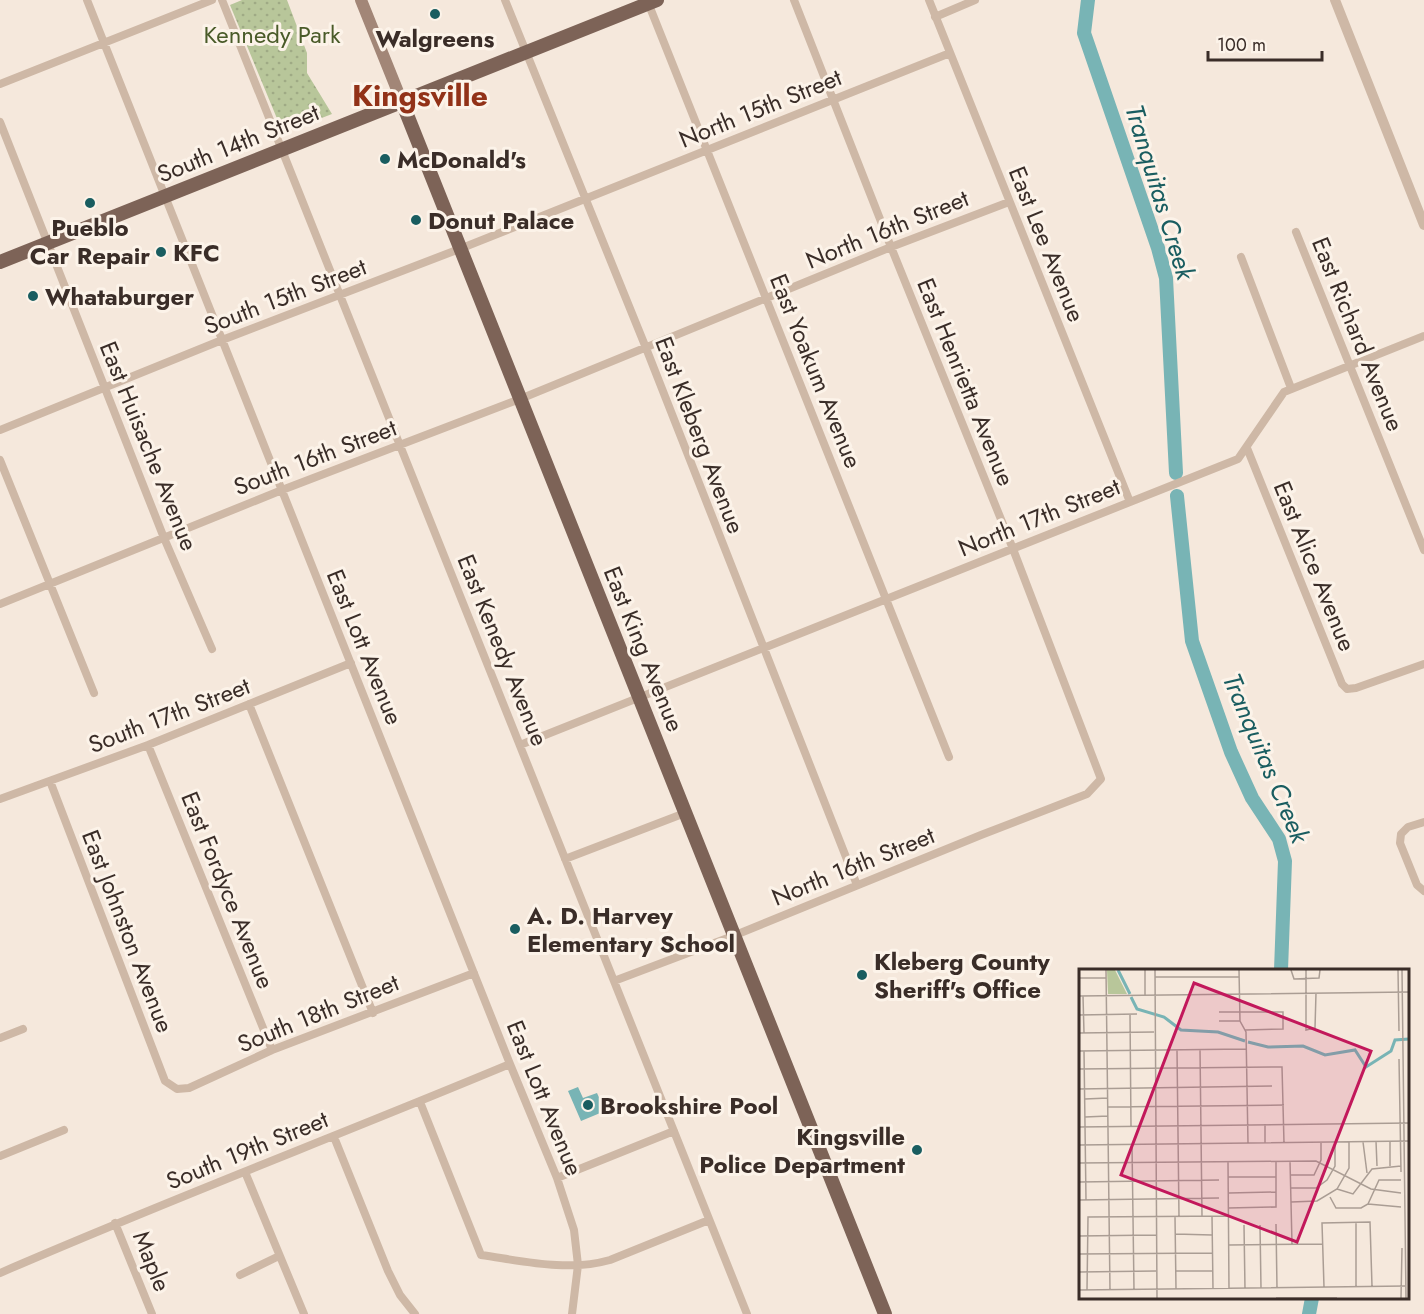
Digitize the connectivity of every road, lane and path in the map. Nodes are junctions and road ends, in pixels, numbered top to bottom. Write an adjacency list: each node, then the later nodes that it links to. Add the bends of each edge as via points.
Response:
1 (87, 0): 12 (street, East Lott Avenue)
2 (212, 0): 12 (street)
3 (222, 0): 19 (street, East Kenedy Avenue)
4 (362, 0): 17 (main road, East King Avenue)
5 (505, 0): 13 (street, East Kleberg Avenue)
6 (794, 0): 16 (street, East Henrietta Avenue)
7 (928, 0): 11 (street, East Lee Avenue)
8 (975, 0): 11 (street)
9 (1335, 0): 24 (street)
10 (651, 1): 13 (main road, South 14th Street); 20 (street, East Yoakum Avenue)
11 (935, 17): 14 (street, East Lee Avenue)
12 (105, 43): 15 (street); 21 (street, East Lott Avenue)
13 (525, 52): 17 (main road, South 14th Street); 22 (street, East Kleberg Avenue)
14 (950, 53): 16 (street, North 15th Street); 23 (street, East Lee Avenue)
15 (0, 84)
16 (834, 99): 20 (street, North 15th Street); 27 (street, East Henrietta Avenue)
17 (402, 102): 19 (main road, South 14th Street); 28 (main road, East King Avenue)
18 (0, 122): 26 (street, East Huisache Avenue)
19 (282, 150): 21 (main road, South 14th Street); 31 (street, East Kenedy Avenue)
20 (706, 151): 22 (street, North 15th Street); 32 (street, East Yoakum Avenue)
21 (165, 196): 26 (main road, South 14th Street); 34 (street, East Lott Avenue)
22 (584, 198): 28 (street, South 15th Street); 35 (street, East Kleberg Avenue)
23 (1009, 202): 27 (street, North 16th Street); 45 (street, East Lee Avenue)
24 (1424, 225)
25 (1296, 232): 36 (street, East Richard Avenue)
26 (48, 243): 30 (main road, South 14th Street); 38 (street, East Huisache Avenue)
27 (891, 247): 32 (street, North 16th Street); 47 (street, East Henrietta Avenue)
28 (462, 248): 31 (street, South 15th Street); 39 (main road, East King Avenue)
29 (1241, 257): 37 (street)
30 (0, 262)
31 (340, 295): 34 (street, South 15th Street); 41 (street, East Kenedy Avenue)
32 (765, 299): 35 (street, North 16th Street); 50 (street, East Yoakum Avenue)
33 (1424, 336): 36 (street, North 17th Street)
34 (222, 340): 38 (street, South 15th Street); 44 (street, East Lott Avenue)
35 (646, 348): 39 (street, South 16th Street); 53 (street, East Kleberg Avenue)
36 (1350, 364): 37 (street, North 17th Street); 48 (street, East Richard Avenue)
37 (1291, 388): 42 (street, North 17th Street, via 1284,392)
38 (106, 389): 40 (street, South 15th Street); 46 (street, East Huisache Avenue)
39 (520, 399): 41 (street, South 16th Street); 57 (main road, East King Avenue)
40 (0, 430)
41 (400, 445): 44 (street, South 16th Street); 60 (street, East Kenedy Avenue)
42 (1247, 448): 45 (street, North 17th Street, via 1238,459); 55 (street, East Alice Avenue, via 1341,684 1347,689 1356,688)
43 (0, 460): 49 (street)
44 (282, 490): 46 (street, South 16th Street); 54 (street, East Lott Avenue)
45 (1130, 502): 47 (street, North 17th Street)
46 (164, 538): 49 (street, South 16th Street); 52 (street, East Huisache Avenue)
47 (1013, 549): 50 (street, North 17th Street); 62 (street, East Henrietta Avenue)
48 (1424, 550)
49 (49, 584): 51 (street, South 16th Street); 56 (street)
50 (887, 599): 53 (street, North 17th Street); 61 (street, East Yoakum Avenue)
51 (0, 604)
52 (212, 649)
53 (763, 649): 57 (street, North 17th Street); 68 (street, East Kleberg Avenue)
54 (351, 663): 58 (street, South 17th Street); 71 (street, East Lott Avenue)
55 (1424, 664)
56 (94, 693)
57 (639, 698): 60 (street); 65 (main road, East King Avenue)
58 (249, 704): 59 (street, South 17th Street); 73 (street)
59 (148, 745): 63 (street, South 17th Street); 76 (street, East Fordyce Avenue)
60 (520, 745): 67 (street, East Kenedy Avenue)
61 (949, 757)
62 (1101, 779): 68 (street, North 16th Street, via 1087,794)
63 (50, 781): 64 (street, South 17th Street); 78 (street, East Johnston Avenue, via 165,1081)
64 (0, 799)
65 (685, 813): 67 (street); 70 (main road, East King Avenue)
66 (1424, 822): 69 (street, via 1408,827 1401,834 1400,843 1417,885)
67 (565, 859): 72 (street, East Kenedy Avenue)
68 (857, 885): 70 (street, North 16th Street)
69 (1424, 891)
70 (733, 936): 72 (street, North 16th Street); 97 (main road, East King Avenue)
71 (474, 973): 73 (street, South 18th Street); 77 (street, East Lott Avenue)
72 (614, 981): 81 (street, East Kenedy Avenue)
73 (373, 1013): 76 (street, South 18th Street)
74 (23, 1029): 75 (street)
75 (0, 1038)
76 (272, 1050): 78 (street, South 18th Street, via 189,1088)
77 (510, 1064): 79 (street, South 19th Street); 85 (street, East Lott Avenue)
78 (177, 1089)
79 (420, 1102): 82 (street, South 19th Street); 89 (street, via 481,1255)
80 (64, 1130): 83 (street)
81 (674, 1131): 85 (street); 86 (street, East Kenedy Avenue)
82 (334, 1137): 84 (street, South 19th Street); 95 (street, via 388,1271)
83 (0, 1156)
84 (245, 1172): 87 (street, South 19th Street); 88 (street)
85 (557, 1178): 89 (street, East Lott Avenue, via 574,1230)
86 (709, 1220): 89 (street, via 610,1260); 92 (street, East Kenedy Avenue)
87 (115, 1223): 90 (street, South 19th Street); 93 (street, Maple)
88 (279, 1256): 91 (street); 94 (street)
89 (578, 1265): 96 (street, East Lott Avenue)
90 (0, 1273)
91 (240, 1275)
92 (743, 1313)
93 (152, 1314)
94 (304, 1314)
95 (415, 1314)
96 (572, 1314)
97 (885, 1314)

